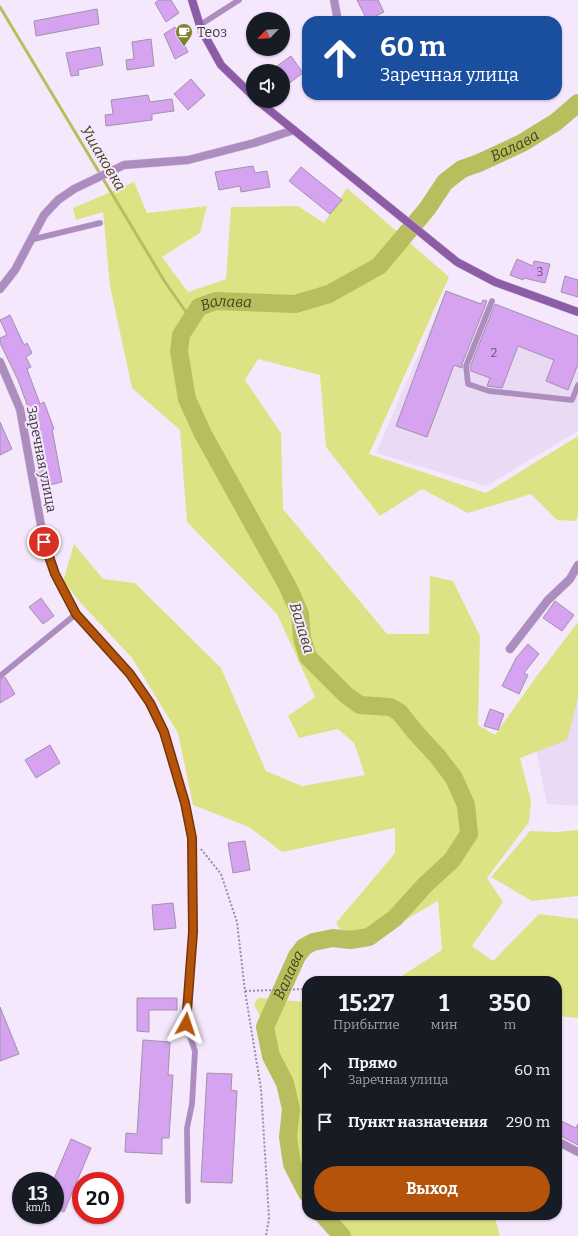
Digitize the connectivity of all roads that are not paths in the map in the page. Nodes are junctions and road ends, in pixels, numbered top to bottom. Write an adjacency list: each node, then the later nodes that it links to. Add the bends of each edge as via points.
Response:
1 (192, 0): 5 (main road)
2 (239, 0): 5 (lane)
3 (334, 0): 4 (street)
4 (337, 16)
5 (200, 25): 6 (main road, via 221,65)
6 (246, 89)
7 (267, 108): 8 (main road)
8 (294, 130): 10 (street, via 188,160 124,165 74,189 58,200 44,216); 13 (main road, via 457,262 495,282)
9 (100, 223): 10 (lane)
10 (30, 241): 11 (street, via 15,270)
11 (0, 289)
12 (492, 301): 15 (lane, via 466,366 468,384 489,391 572,400)
13 (578, 312)
14 (0, 362): 17 (street, Заречная улица, via 20,409 44,542 55,574)
15 (578, 385)
16 (578, 565): 18 (street, via 570,579 548,600)
17 (76, 614): 19 (lane); 20 (street, Заречная улица, via 130,674 150,703 164,732 185,803 192,838)
18 (510, 649)
19 (0, 676)
20 (193, 932): 23 (lane, via 186,1024 195,1051 192,1104 187,1128)
21 (562, 1144): 22 (street)
22 (578, 1152)
23 (188, 1201)

